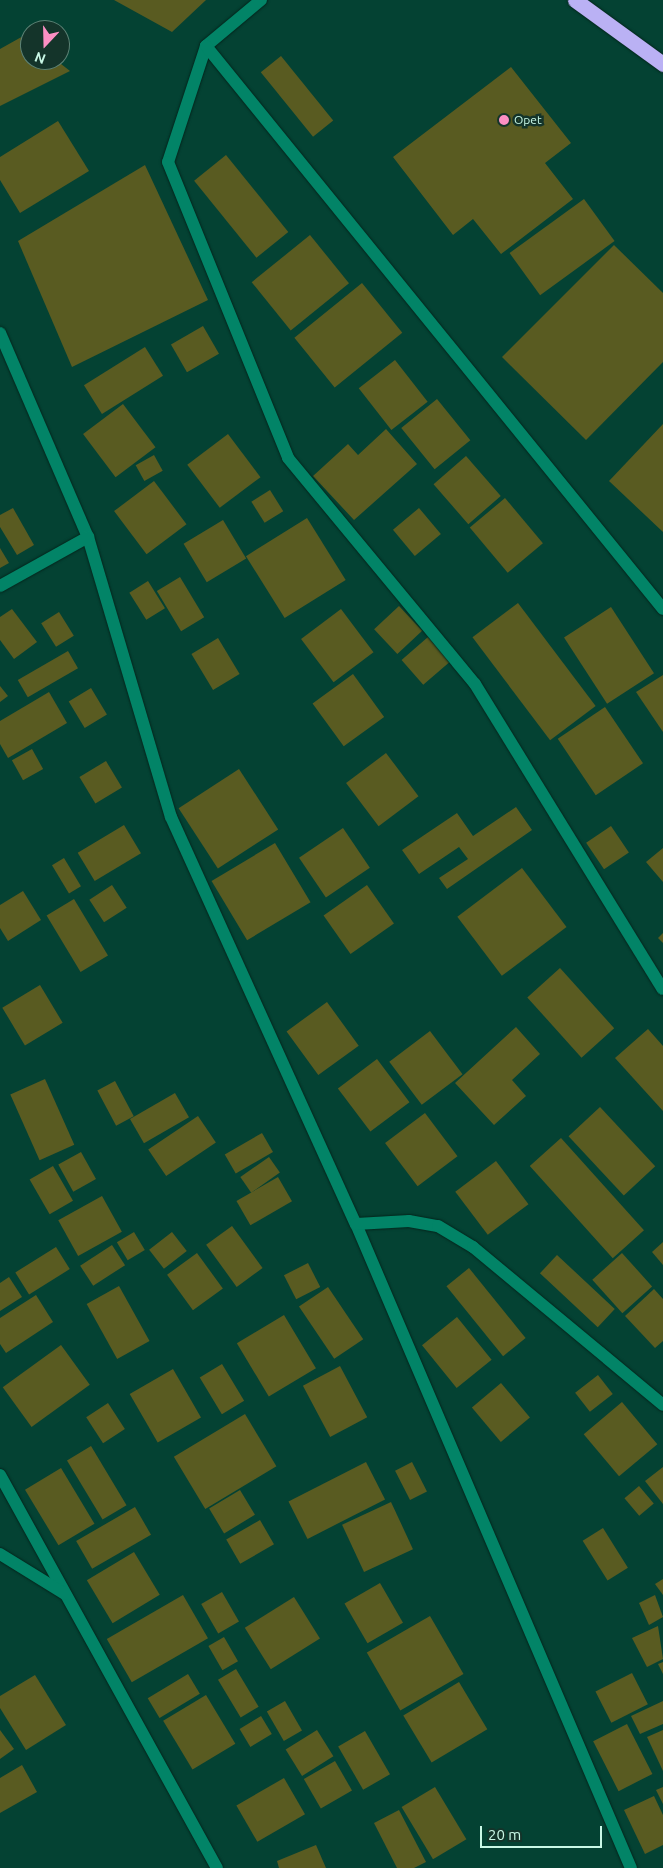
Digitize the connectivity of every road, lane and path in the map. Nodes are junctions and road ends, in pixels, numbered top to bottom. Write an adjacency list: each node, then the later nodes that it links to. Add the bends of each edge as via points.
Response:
1 (261, 0): 3 (street)
2 (575, 0): 4 (highway)
3 (206, 46): 8 (street); 9 (street, via 168,162 288,458 475,684)
4 (663, 64)
5 (0, 334): 6 (street)
6 (88, 537): 7 (street); 10 (street, via 171,817)
7 (0, 586)
8 (663, 609)
9 (663, 989)
10 (356, 1224): 11 (street, via 409,1221 428,1225 473,1247); 16 (street)
11 (663, 1405)
12 (0, 1475): 14 (street)
13 (0, 1554): 14 (street)
14 (67, 1595): 15 (street)
15 (216, 1868)
16 (631, 1868)

